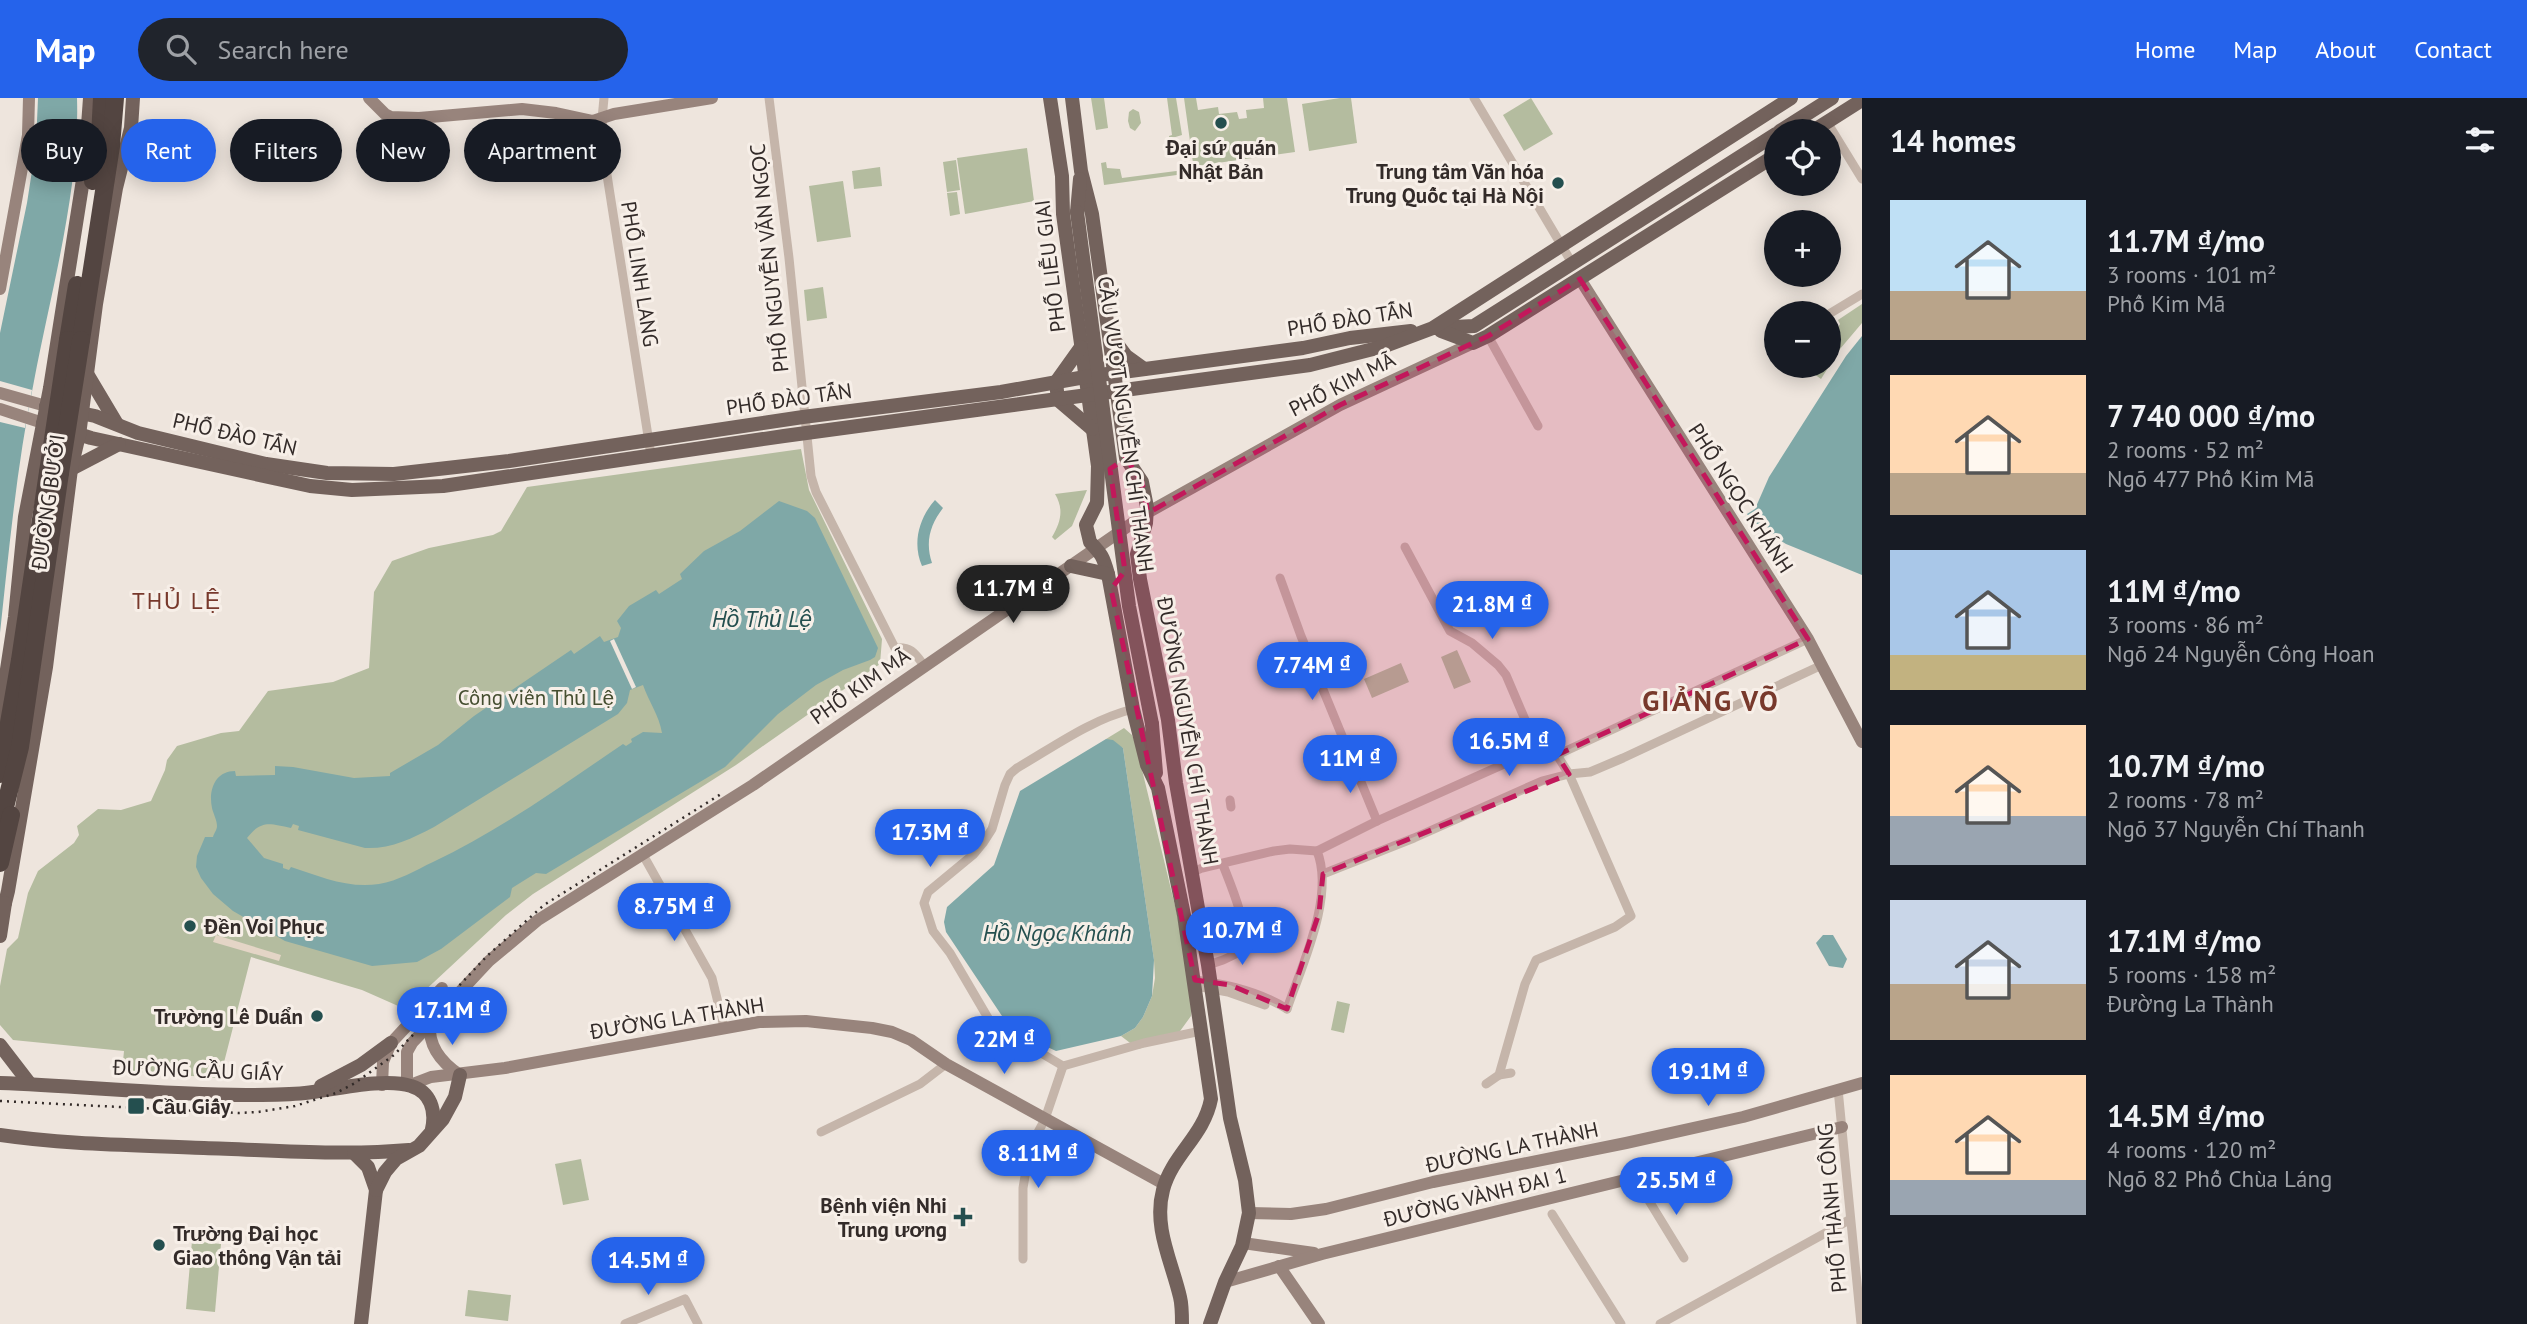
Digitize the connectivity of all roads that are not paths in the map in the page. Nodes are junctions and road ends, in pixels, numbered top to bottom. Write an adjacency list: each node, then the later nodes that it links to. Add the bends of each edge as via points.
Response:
1 (29, 98): 32 (main road, via 28,135)
2 (90, 98): 45 (main road, ĐƯỜNG BƯỞI, via 85,167)
3 (102, 98): 40 (highway)
4 (115, 98): 40 (highway, via 111,146)
5 (133, 98): 46 (main road, ĐƯỜNG BƯỞI)
6 (369, 98): 17 (main road, via 385,114 401,117 522,109 589,121)
7 (604, 98): 17 (street, PHỐ LINH LANG)
8 (712, 98): 15 (main road)
9 (769, 98): 57 (street, PHỐ NGUYỄN VĂN NGỌC)
10 (1050, 98): 24 (main road, PHỐ LIỄU GIAI)
11 (1072, 98): 23 (main road)
12 (1474, 98): 29 (street)
13 (1791, 98): 29 (main road)
14 (1832, 98): 18 (main road)
15 (683, 100): 17 (main road)
16 (1862, 100): 19 (main road)
17 (602, 118): 66 (street, PHỐ LINH LANG)
18 (1799, 119)
19 (1832, 119)
20 (1764, 141): 26 (main road)
21 (1841, 145): 25 (street)
22 (1764, 163): 28 (main road, PHỐ KIM MÃ)
23 (1081, 171): 27 (main road, CẦU VƯỢT NGUYỄN CHÍ THANH); 35 (main road)
24 (1062, 176): 27 (main road, CẦU VƯỢT NGUYỄN CHÍ THANH); 36 (main road, PHỐ LIỄU GIAI)
25 (1862, 179)
26 (1669, 202): 28 (main road); 30 (main road)
27 (1077, 212): 84 (main road, CẦU VƯỢT NGUYỄN CHÍ THANH, bridge, via 1129,606)
28 (1679, 217): 31 (main road, PHỐ KIM MÃ)
29 (1561, 247): 30 (street); 37 (main road)
30 (1572, 264): 37 (main road, via 1474,326)
31 (1580, 279): 39 (main road, PHỐ KIM MÃ); 79 (main road, PHỐ NGỌC KHÁNH)
32 (0, 289)
33 (1862, 294): 34 (street)
34 (1841, 307)
35 (1107, 315): 36 (main road, via 1091,324); 38 (main road)
36 (1077, 319): 42 (main road, PHỐ LIỄU GIAI)
37 (1433, 328): 41 (main road); 43 (main road, PHỐ ĐÀO TẤN); 49 (main road, PHỐ ĐÀO TẤN, via 1310,365)
38 (1110, 335): 43 (main road, via 1126,356); 44 (main road)
39 (1488, 336): 41 (main road, PHỐ KIM MÃ); 61 (street)
40 (74, 340): 70 (highway, bridge)
41 (1473, 342): 71 (main road, PHỐ KIM MÃ, via 1340,405)
42 (1081, 347): 47 (main road, PHỐ LIỄU GIAI); 48 (main road)
43 (1144, 369): 44 (main road, PHỐ ĐÀO TẤN)
44 (1121, 372): 47 (main road, PHỐ ĐÀO TẤN); 49 (main road)
45 (52, 375): 46 (main road, via 65,386 75,386); 53 (main road, ĐƯỜNG BƯỞI)
46 (85, 376): 56 (main road, ĐƯỜNG BƯỞI); 59 (main road)
47 (1085, 377): 48 (main road, PHỐ ĐÀO TẤN); 51 (main road, PHỐ LIỄU GIAI)
48 (1056, 382): 52 (main road); 55 (main road, PHỐ ĐÀO TẤN)
49 (1124, 391): 51 (main road, PHỐ ĐÀO TẤN); 67 (main road)
50 (0, 393): 53 (main road)
51 (1088, 396): 52 (main road, PHỐ ĐÀO TẤN); 62 (main road, PHỐ LIỄU GIAI)
52 (1058, 400): 60 (main road, PHỐ ĐÀO TẤN); 62 (main road)
53 (46, 406): 56 (main road, PHỐ ĐÀO TẤN); 58 (main road, ĐƯỜNG BƯỞI)
54 (0, 409): 58 (main road)
55 (870, 410): 57 (main road, PHỐ ĐÀO TẤN); 60 (main road)
56 (82, 414): 59 (main road, PHỐ ĐÀO TẤN); 64 (main road, ĐƯỜNG BƯỞI)
57 (803, 417): 63 (street, PHỐ NGUYỄN VĂN NGỌC); 66 (main road, PHỐ ĐÀO TẤN)
58 (43, 423): 64 (main road, PHỐ ĐÀO TẤN); 83 (main road, ĐƯỜNG BƯỞI, via 25,517)
59 (117, 424): 69 (main road, PHỐ ĐÀO TẤN)
60 (872, 425): 63 (main road, PHỐ ĐÀO TẤN)
61 (1538, 426)
62 (1092, 429): 68 (main road, PHỐ LIỄU GIAI)
63 (805, 433): 66 (main road, PHỐ ĐÀO TẤN); 81 (street, PHỐ NGUYỄN VĂN NGỌC, via 816,492 884,629 895,648 913,650)
64 (79, 435): 65 (main road, PHỐ ĐÀO TẤN); 70 (main road, ĐƯỜNG BƯỞI)
65 (119, 444): 69 (main road, PHỐ ĐÀO TẤN); 70 (main road)
66 (650, 448): 69 (main road, PHỐ ĐÀO TẤN, via 394,474)
67 (1126, 458): 68 (main road, via 1115,468); 71 (main road, via 1142,482)
68 (1098, 466): 72 (main road, PHỐ LIỄU GIAI, via 1097,503 1086,525 1090,542)
69 (256, 468)
70 (60, 472): 86 (highway); 101 (main road, ĐƯỜNG BƯỞI, via 46,667)
71 (1147, 513): 72 (main road, PHỐ KIM MÃ); 77 (main road, ĐƯỜNG NGUYỄN CHÍ THANH, via 1137,554)
72 (1098, 547): 74 (main road, PHỐ KIM MÃ); 75 (main road, ĐƯỜNG NGUYỄN CHÍ THANH)
73 (1405, 547): 88 (street, via 1450,631 1472,643 1506,675)
74 (1071, 566): 75 (main road); 81 (main road, PHỐ KIM MÃ)
75 (1108, 574): 78 (main road, ĐƯỜNG NGUYỄN CHÍ THANH)
76 (1280, 578): 93 (street)
77 (1140, 579): 78 (main road, via 1128,572 1115,580); 91 (main road, ĐƯỜNG NGUYỄN CHÍ THANH)
78 (1111, 589): 82 (main road, ĐƯỜNG NGUYỄN CHÍ THANH)
79 (1808, 639): 80 (main road, PHỐ NGỌC KHÁNH); 87 (street)
80 (1822, 665): 85 (main road, PHỐ NGỌC KHÁNH); 89 (street, via 1623,758 1590,772)
81 (925, 667): 96 (main road, PHỐ KIM MÃ, via 753,785)
82 (1133, 709): 92 (main road, ĐƯỜNG NGUYỄN CHÍ THANH); 113 (street, via 1091,724 1010,774 984,842 928,892 923,904 933,931 991,1023)
83 (0, 715)
84 (1152, 724): 91 (main road, CẦU VƯỢT NGUYỄN CHÍ THANH); 92 (main road, CẦU VƯỢT NGUYỄN CHÍ THANH)
85 (1862, 742)
86 (8, 748): 90 (highway); 94 (highway); 97 (highway, via 20,778)
87 (1557, 755): 88 (street); 89 (street)
88 (1541, 757): 93 (street, via 1522,756)
89 (1569, 774): 100 (street, via 1542,781); 116 (street, via 1631,916 1536,960)
90 (0, 775)
91 (1176, 783): 99 (main road, ĐƯỜNG NGUYỄN CHÍ THANH)
92 (1157, 788): 104 (main road, ĐƯỜNG NGUYỄN CHÍ THANH)
93 (1377, 821): 95 (street)
94 (0, 827)
95 (1317, 851): 98 (street, via 1274,851); 100 (street)
96 (642, 853): 107 (main road, PHỐ KIM MÃ, via 514,939); 108 (street, via 712,978)
97 (0, 863)
98 (1223, 865): 99 (street); 103 (street, via 1246,941 1244,950)
99 (1191, 873): 103 (main road, ĐƯỜNG NGUYỄN CHÍ THANH)
100 (1323, 874): 104 (street, via 1319,913 1287,1009)
101 (3, 906): 102 (main road, ĐƯỜNG BƯỞI)
102 (0, 936)
103 (1208, 965): 104 (main road, ĐƯỜNG NGUYỄN CHÍ THANH)
104 (1203, 984): 109 (main road, ĐƯỜNG NGUYỄN CHÍ THANH); 124 (main road, ĐƯỜNG NGUYỄN CHÍ THANH)
105 (442, 988): 106 (main road)
106 (424, 1008): 107 (main road); 110 (main road)
107 (433, 1021): 115 (main road, via 430,1037 438,1055); 121 (main road, PHỐ KIM MÃ, via 407,1052)
108 (724, 1027): 112 (main road, ĐƯỜNG LA THÀNH, via 806,1021 872,1028 911,1040); 115 (main road, ĐƯỜNG LA THÀNH)
109 (1201, 1031): 113 (street); 125 (main road, ĐƯỜNG NGUYỄN CHÍ THANH)
110 (391, 1043): 121 (main road, via 383,1062); 123 (main road, via 348,1073)
111 (0, 1045): 119 (main road)
112 (946, 1064): 126 (main road, ĐƯỜNG LA THÀNH); 129 (street, via 920,1084)
113 (1063, 1066): 126 (street)
114 (1511, 1073): 116 (street)
115 (460, 1075): 121 (main road, ĐƯỜNG LA THÀNH); 128 (main road, via 450,1109)
116 (1499, 1075): 120 (street)
117 (0, 1083): 119 (main road, ĐƯỜNG CẦU GIẤY)
118 (1862, 1083): 122 (main road, ĐƯỜNG LA THÀNH)
119 (30, 1084): 123 (main road, ĐƯỜNG CẦU GIẤY, via 243,1095)
120 (1486, 1084)
121 (399, 1085): 123 (main road, ĐƯỜNG CẦU GIẤY); 128 (main road, via 428,1098 433,1108)
122 (1838, 1089): 127 (street, PHỐ THÀNH CÔNG); 136 (main road, ĐƯỜNG LA THÀNH, via 1735,1119 1326,1209)
123 (302, 1093)
124 (1227, 1098): 125 (main road); 136 (main road, ĐƯỜNG NGUYỄN CHÍ THANH)
125 (1211, 1099): 133 (main road, ĐƯỜNG NGUYỄN CHÍ THANH, via 1203,1126)
126 (1045, 1119): 133 (main road, ĐƯỜNG LA THÀNH); 142 (street, via 1030,1147 1023,1188)
127 (1842, 1127): 138 (street, PHỐ THÀNH CÔNG); 140 (main road, ĐƯỜNG VÀNH ĐAI 1)
128 (432, 1129): 131 (main road, via 419,1146)
129 (821, 1132)
130 (4, 1138): 132 (main road)
131 (409, 1150): 132 (main road); 134 (main road, via 389,1166)
132 (354, 1153): 134 (main road, via 368,1167)
133 (1164, 1184): 148 (main road, ĐƯỜNG NGUYỄN CHÍ THANH, via 1159,1217 1181,1300)
134 (376, 1190): 145 (main road)
135 (1643, 1191): 141 (street)
136 (1249, 1213): 139 (main road, ĐƯỜNG NGUYỄN CHÍ THANH)
137 (1552, 1214): 151 (street)
138 (1849, 1220): 152 (street); 153 (street, PHỐ THÀNH CÔNG)
139 (1243, 1243): 140 (main road); 144 (main road, ĐƯỜNG NGUYỄN CHÍ THANH)
140 (1321, 1254): 143 (main road, ĐƯỜNG VÀNH ĐAI 1)
141 (1684, 1258)
142 (1023, 1259)
143 (1279, 1266): 144 (main road, ĐƯỜNG VÀNH ĐAI 1); 150 (main road)
144 (1225, 1282): 149 (main road, ĐƯỜNG NGUYỄN CHÍ THANH)
145 (361, 1324)
146 (625, 1324): 147 (street, via 685,1299)
147 (698, 1324)
148 (1182, 1324)
149 (1210, 1324)
150 (1319, 1324)
151 (1621, 1324)
152 (1660, 1324)
153 (1861, 1324)

